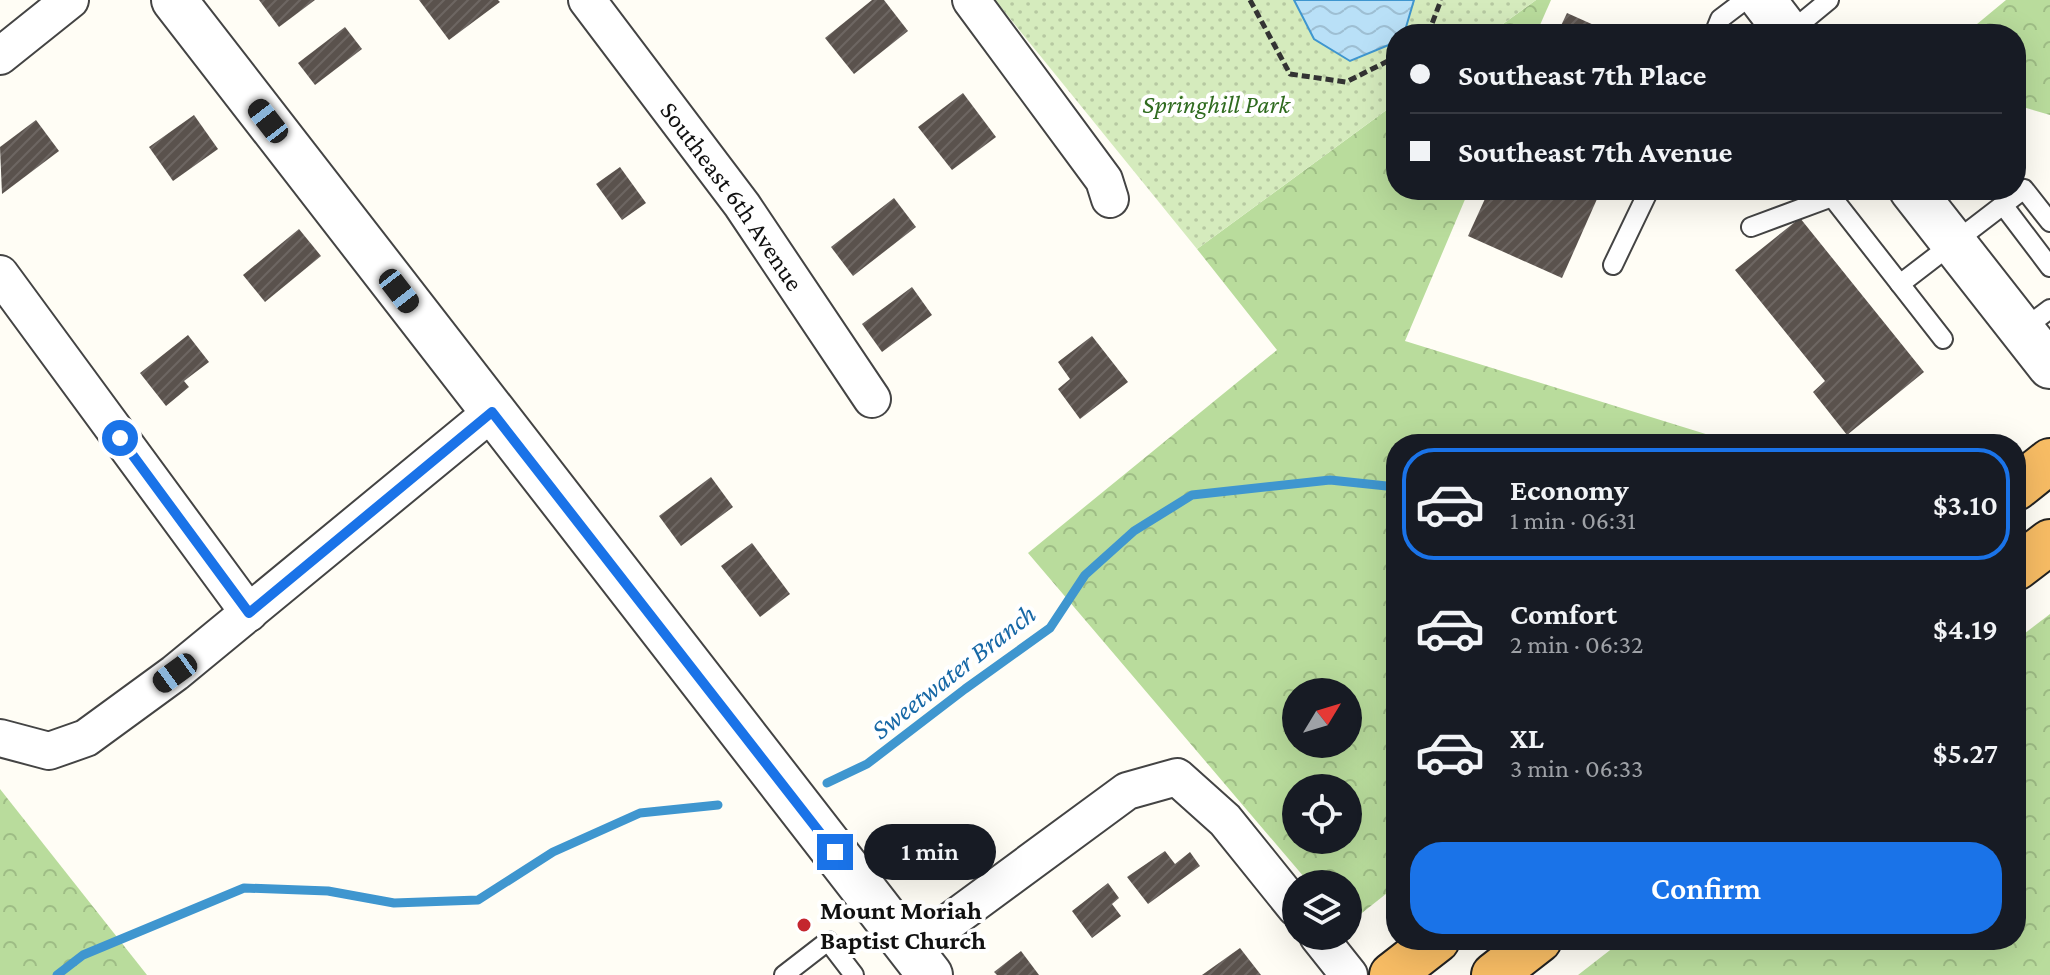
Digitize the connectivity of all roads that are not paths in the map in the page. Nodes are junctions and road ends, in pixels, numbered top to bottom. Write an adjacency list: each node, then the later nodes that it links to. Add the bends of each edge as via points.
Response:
1 (70, 0): 11 (street)
2 (174, 0): 31 (street)
3 (587, 0): 30 (street, Southeast 6th Avenue, via 742,205)
4 (971, 0): 13 (street, via 1104,180)
5 (1745, 0): 8 (lane)
6 (1763, 0): 9 (street)
7 (1829, 0): 10 (lane)
8 (1718, 24)
9 (1781, 24)
10 (1801, 24)
11 (0, 56)
12 (2026, 192): 20 (lane)
13 (1110, 199)
14 (1644, 200): 23 (lane)
15 (1821, 200): 21 (lane)
16 (1841, 200): 26 (lane)
17 (1920, 200): 22 (street)
18 (2010, 200): 19 (lane)
19 (2003, 205): 22 (lane); 24 (lane)
20 (2050, 222)
21 (1751, 227)
22 (1953, 242): 26 (lane); 27 (street)
23 (1613, 265)
24 (2050, 267)
25 (0, 274): 36 (street)
26 (1900, 284): 28 (lane)
27 (2036, 320): 29 (street)
28 (1943, 339)
29 (2050, 366)
30 (872, 399)
31 (492, 412): 36 (street); 42 (street)
32 (2050, 461): 33 (highway)
33 (2026, 480)
34 (2050, 542): 35 (highway)
35 (2026, 560)
36 (249, 613): 37 (street, via 86,738 49,751)
37 (14, 742)
38 (1282, 891): 42 (street, via 1225,820 1177,777 1127,791)
39 (1329, 950): 45 (street)
40 (1424, 950): 46 (highway)
41 (1526, 950): 47 (highway)
42 (920, 962)
43 (784, 975): 44 (lane, via 828,941)
44 (854, 975)
45 (1349, 975)
46 (1392, 975)
47 (1494, 975)

